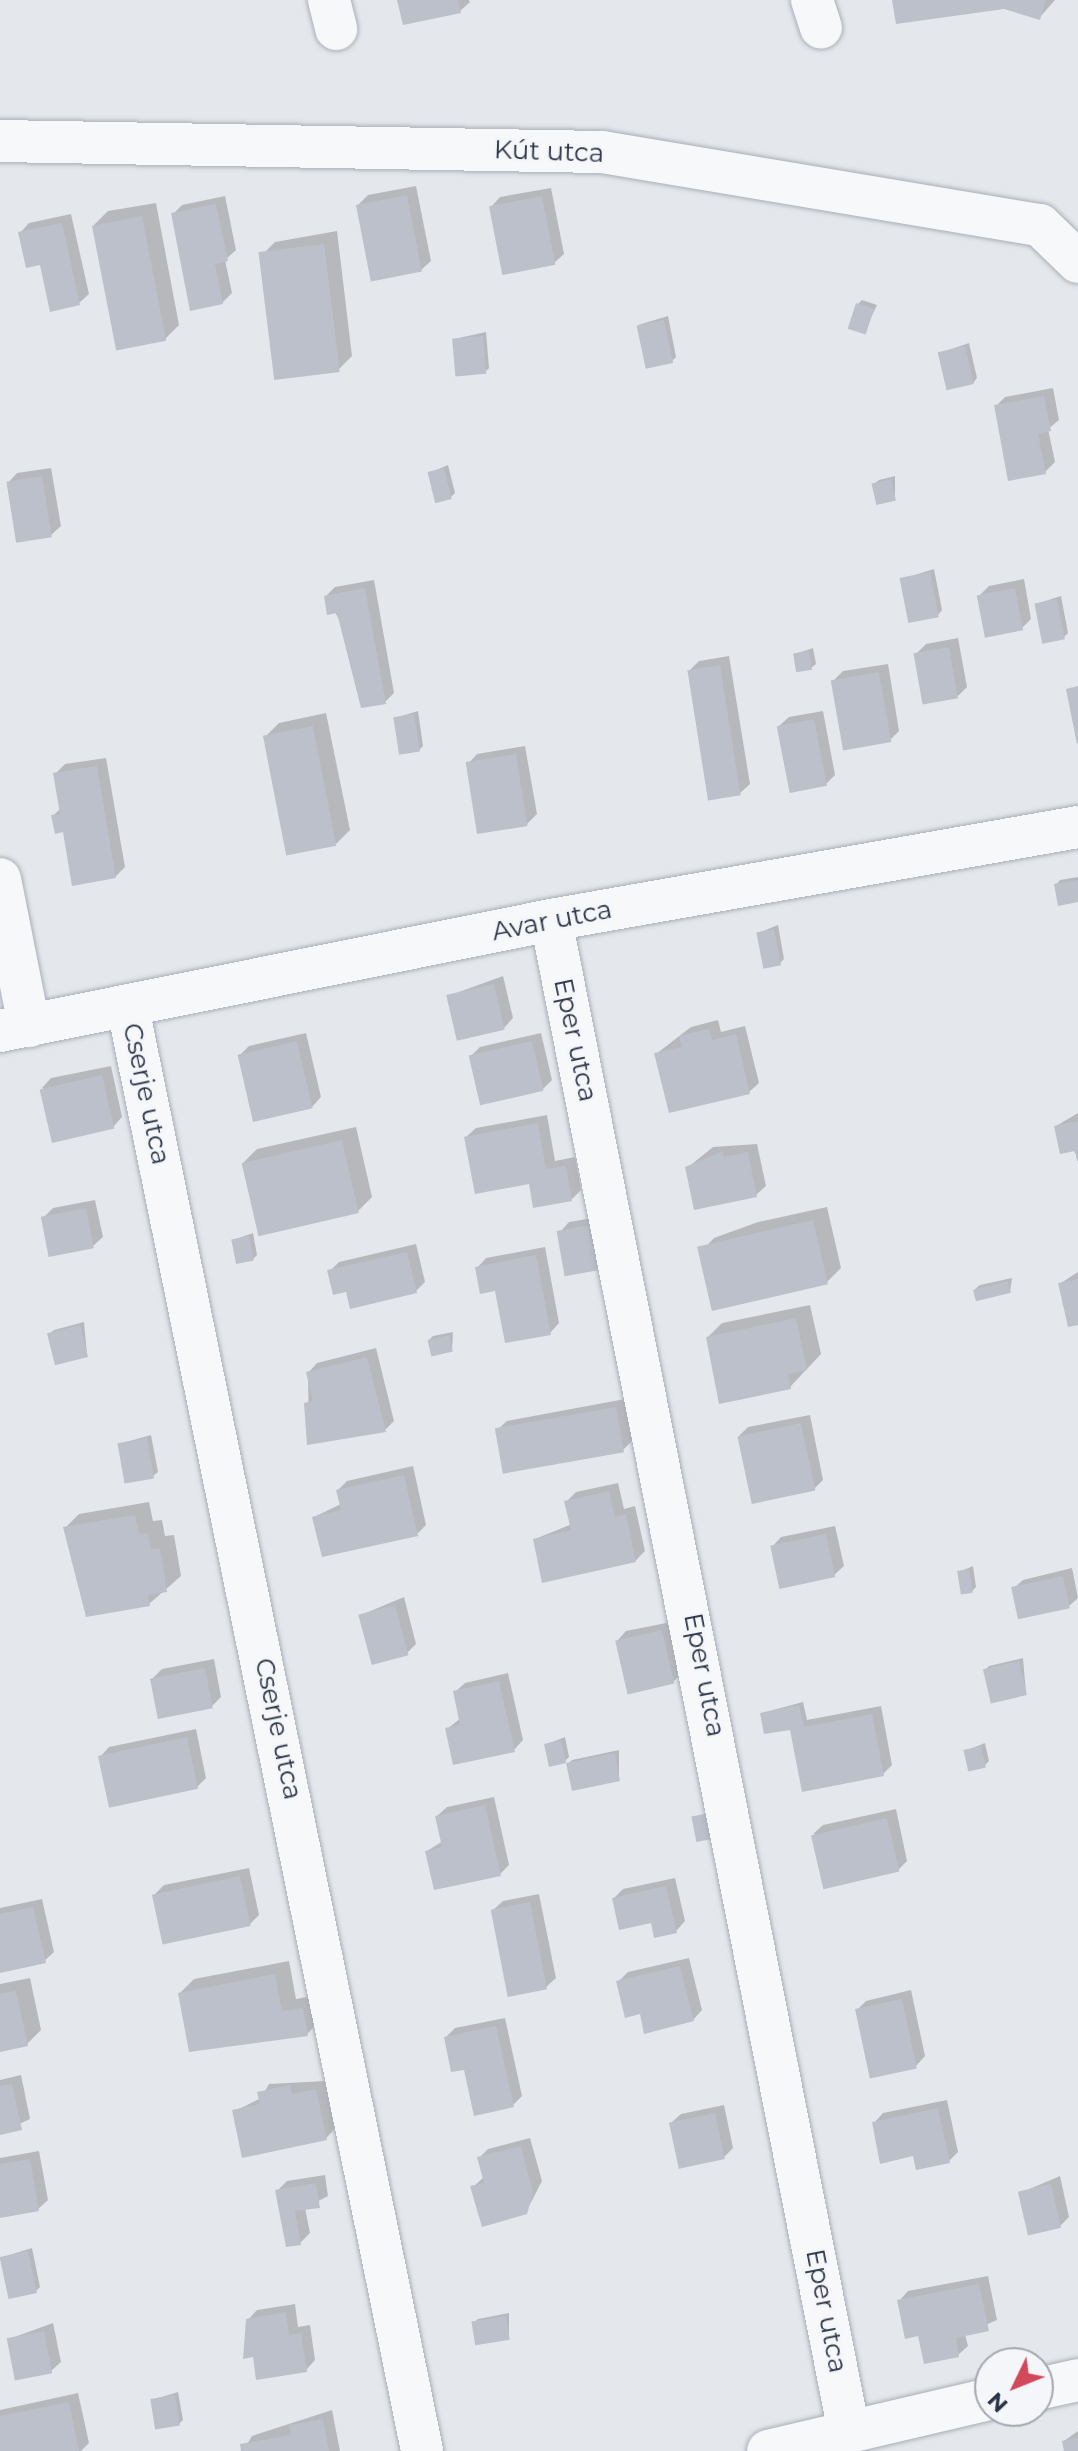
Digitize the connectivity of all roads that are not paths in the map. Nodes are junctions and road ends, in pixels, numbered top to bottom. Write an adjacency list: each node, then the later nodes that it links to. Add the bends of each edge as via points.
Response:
1 (0, 141): 2 (street, Kút utca, via 602,152 1040,225)
2 (1078, 262)
3 (1078, 827): 5 (street, Avar utca)
4 (0, 879): 7 (street)
5 (551, 920): 6 (street, Avar utca); 11 (street, Eper utca)
6 (128, 1008): 7 (street, Avar utca); 12 (street, Cserje utca)
7 (14, 1028)
8 (1078, 2380): 9 (street)
9 (1054, 2385)
10 (974, 2404): 11 (street)
11 (871, 2435): 13 (street)
12 (422, 2451)
13 (768, 2451)

